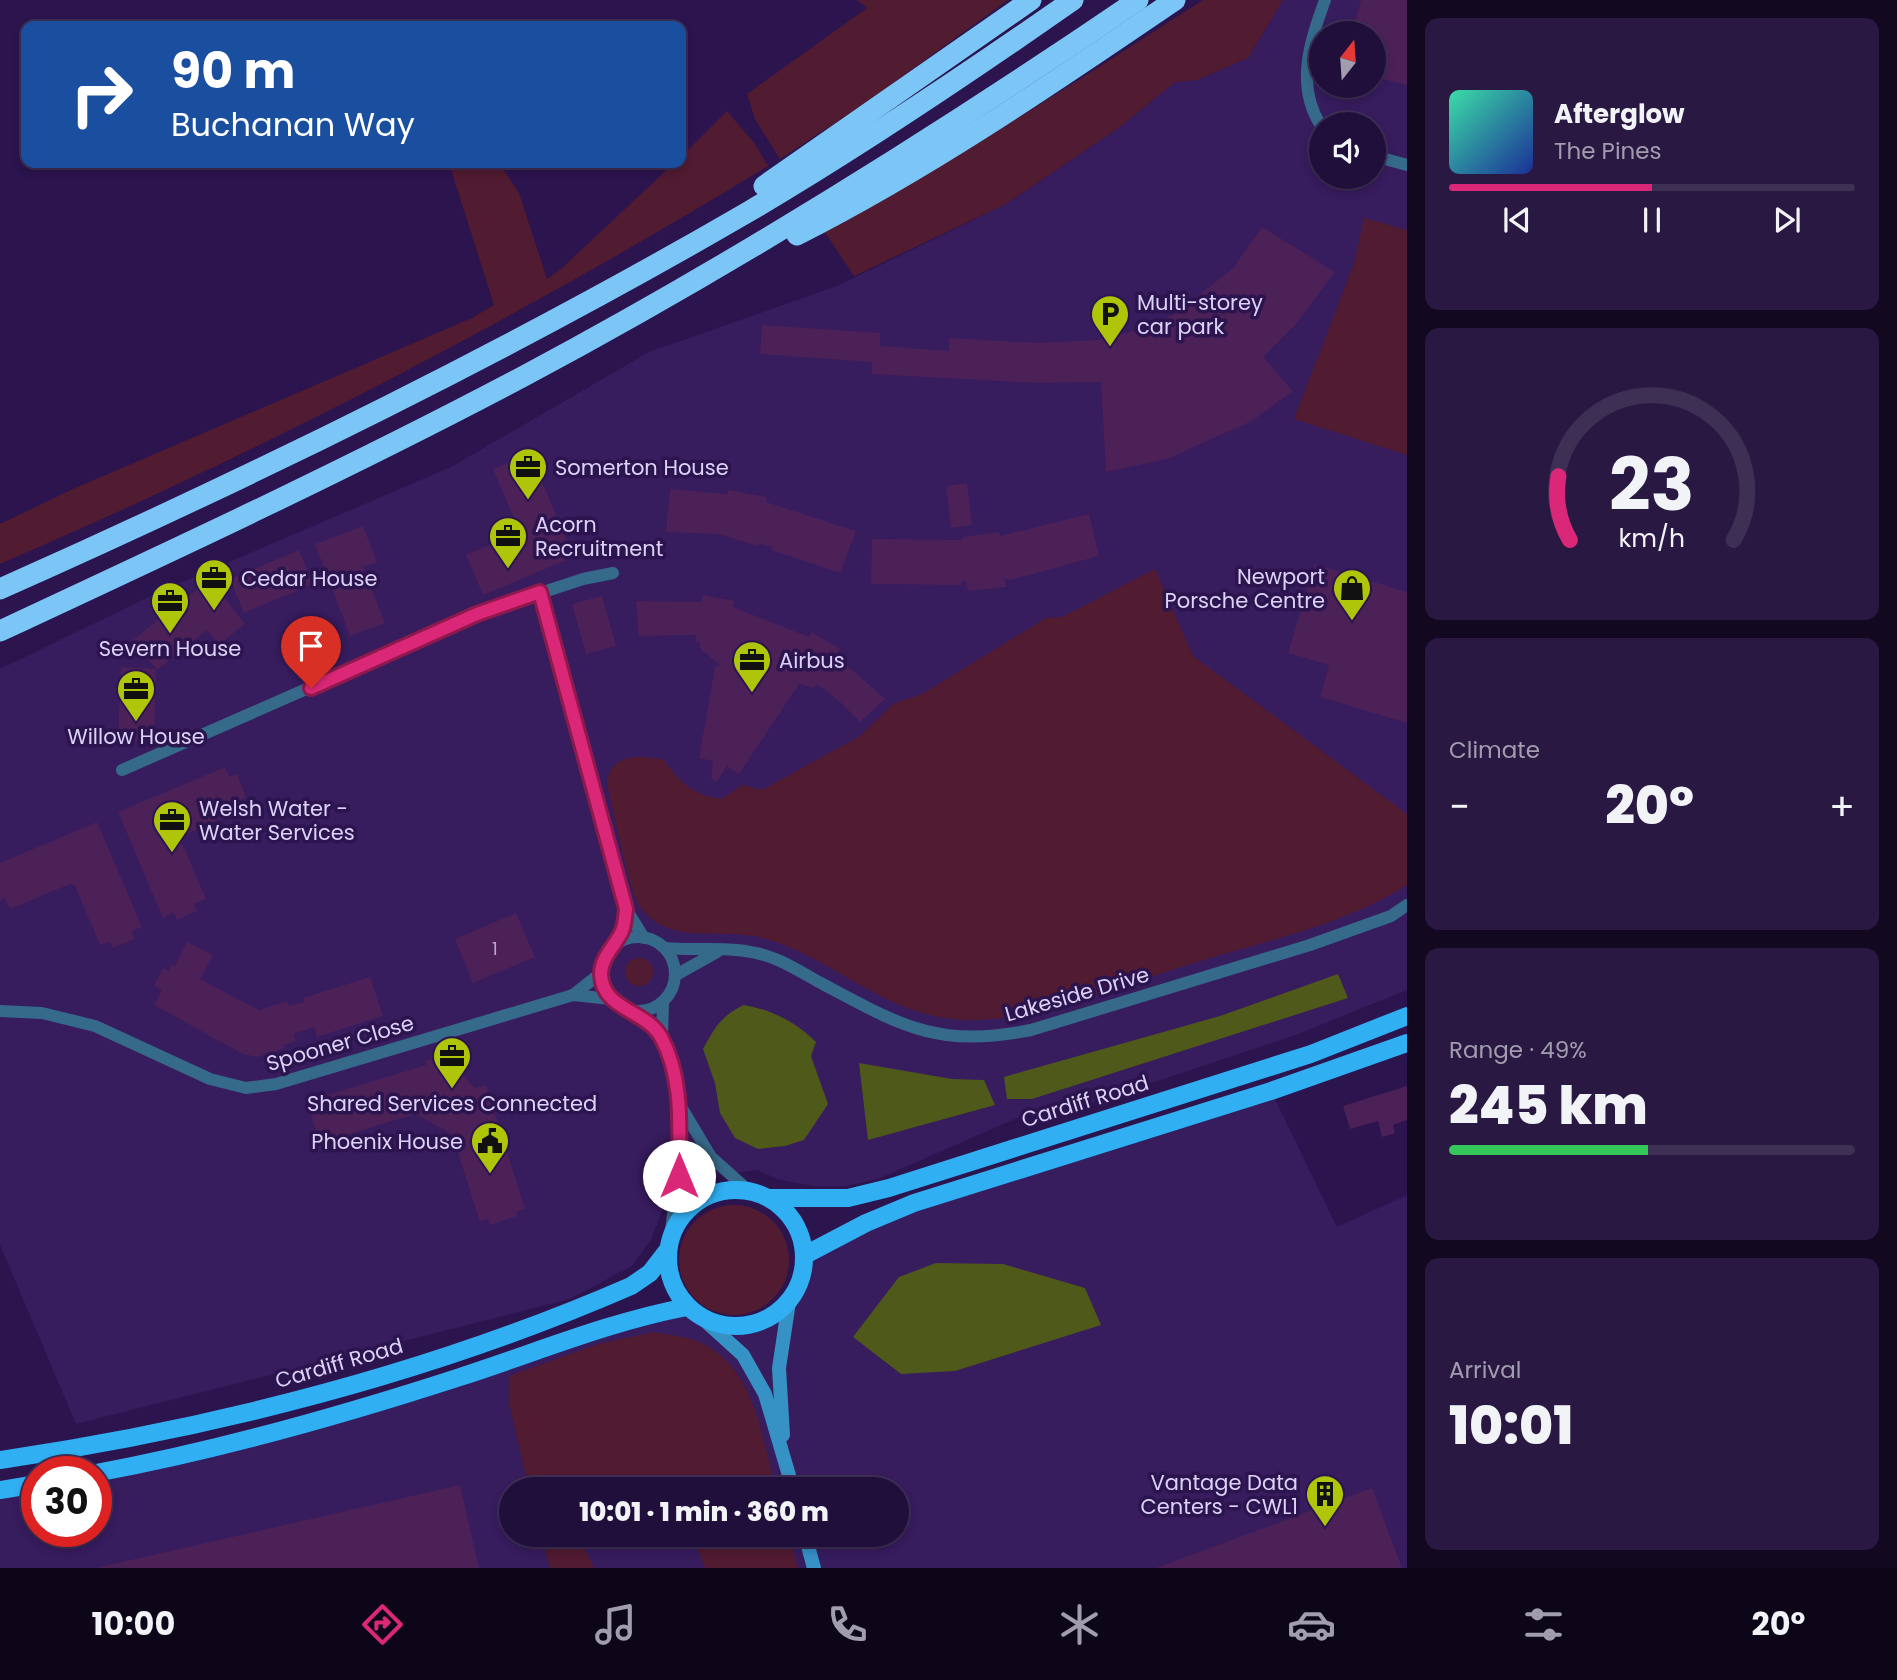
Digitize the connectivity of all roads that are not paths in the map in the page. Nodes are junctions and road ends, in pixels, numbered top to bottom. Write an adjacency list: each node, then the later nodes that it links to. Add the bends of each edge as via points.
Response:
1 (1031, 0): 9 (highway)
2 (1073, 0): 9 (highway, via 960,78 748,212)
3 (1138, 0): 10 (highway, via 835,198)
4 (1175, 0): 10 (highway, via 1054,82 851,208)
5 (1325, 0): 6 (street, via 1311,42 1305,86)
6 (1313, 112)
7 (1386, 159): 8 (street)
8 (1407, 165)
9 (647, 267): 12 (highway, via 330,434)
10 (598, 335): 14 (highway, via 267,508)
11 (614, 573): 13 (street)
12 (0, 589)
13 (540, 592): 15 (street, via 366,661); 17 (street)
14 (0, 631)
15 (122, 771)
16 (1407, 905): 20 (street, Lakeside Drive, via 1391,916 1310,945 1000,1036 947,1036 920,1030 875,1014 779,961 755,952)
17 (626, 909): 18 (street); 21 (street, via 623,929)
18 (644, 937): 19 (street); 21 (street, via 631,938)
19 (665, 948): 20 (street, Lakeside Drive); 23 (street)
20 (720, 950): 23 (street)
21 (610, 951): 22 (street)
22 (601, 973): 24 (street, Spooner Close); 25 (street)
23 (676, 975): 26 (street)
24 (573, 995): 25 (street, Spooner Close); 28 (street, Spooner Close, via 276,1084 246,1088 210,1079 95,1026 41,1013)
25 (611, 999): 27 (street)
26 (663, 1003): 27 (street); 30 (street)
27 (629, 1010): 30 (street, via 648,1020)
28 (0, 1011)
29 (1407, 1016): 34 (main road, Cardiff Road, via 1311,1054 889,1188 848,1198)
30 (662, 1038): 32 (street)
31 (1407, 1043): 36 (main road, via 1271,1091 914,1203)
32 (680, 1105): 33 (street, via 711,1157); 35 (street, via 679,1176)
33 (748, 1190): 34 (main road, Cardiff Road); 35 (main road, Cardiff Road, via 707,1195 685,1210)
34 (770, 1198): 36 (main road, Cardiff Road, via 799,1230)
35 (668, 1243): 38 (main road, via 669,1276); 39 (main road, Cardiff Road, via 650,1273 631,1286 473,1347 227,1417 78,1449)
36 (805, 1255): 37 (main road, via 803,1276)
37 (789, 1302): 38 (main road, via 762,1322 736,1327); 40 (street, via 779,1368)
38 (694, 1312): 40 (street, via 743,1355 765,1394); 41 (main road, via 632,1318 319,1423)
39 (0, 1460)
40 (788, 1468): 42 (street)
41 (112, 1470)
42 (790, 1477)
43 (21, 1487): 44 (main road)
44 (0, 1490)
45 (808, 1547): 46 (street)
46 (814, 1568)

